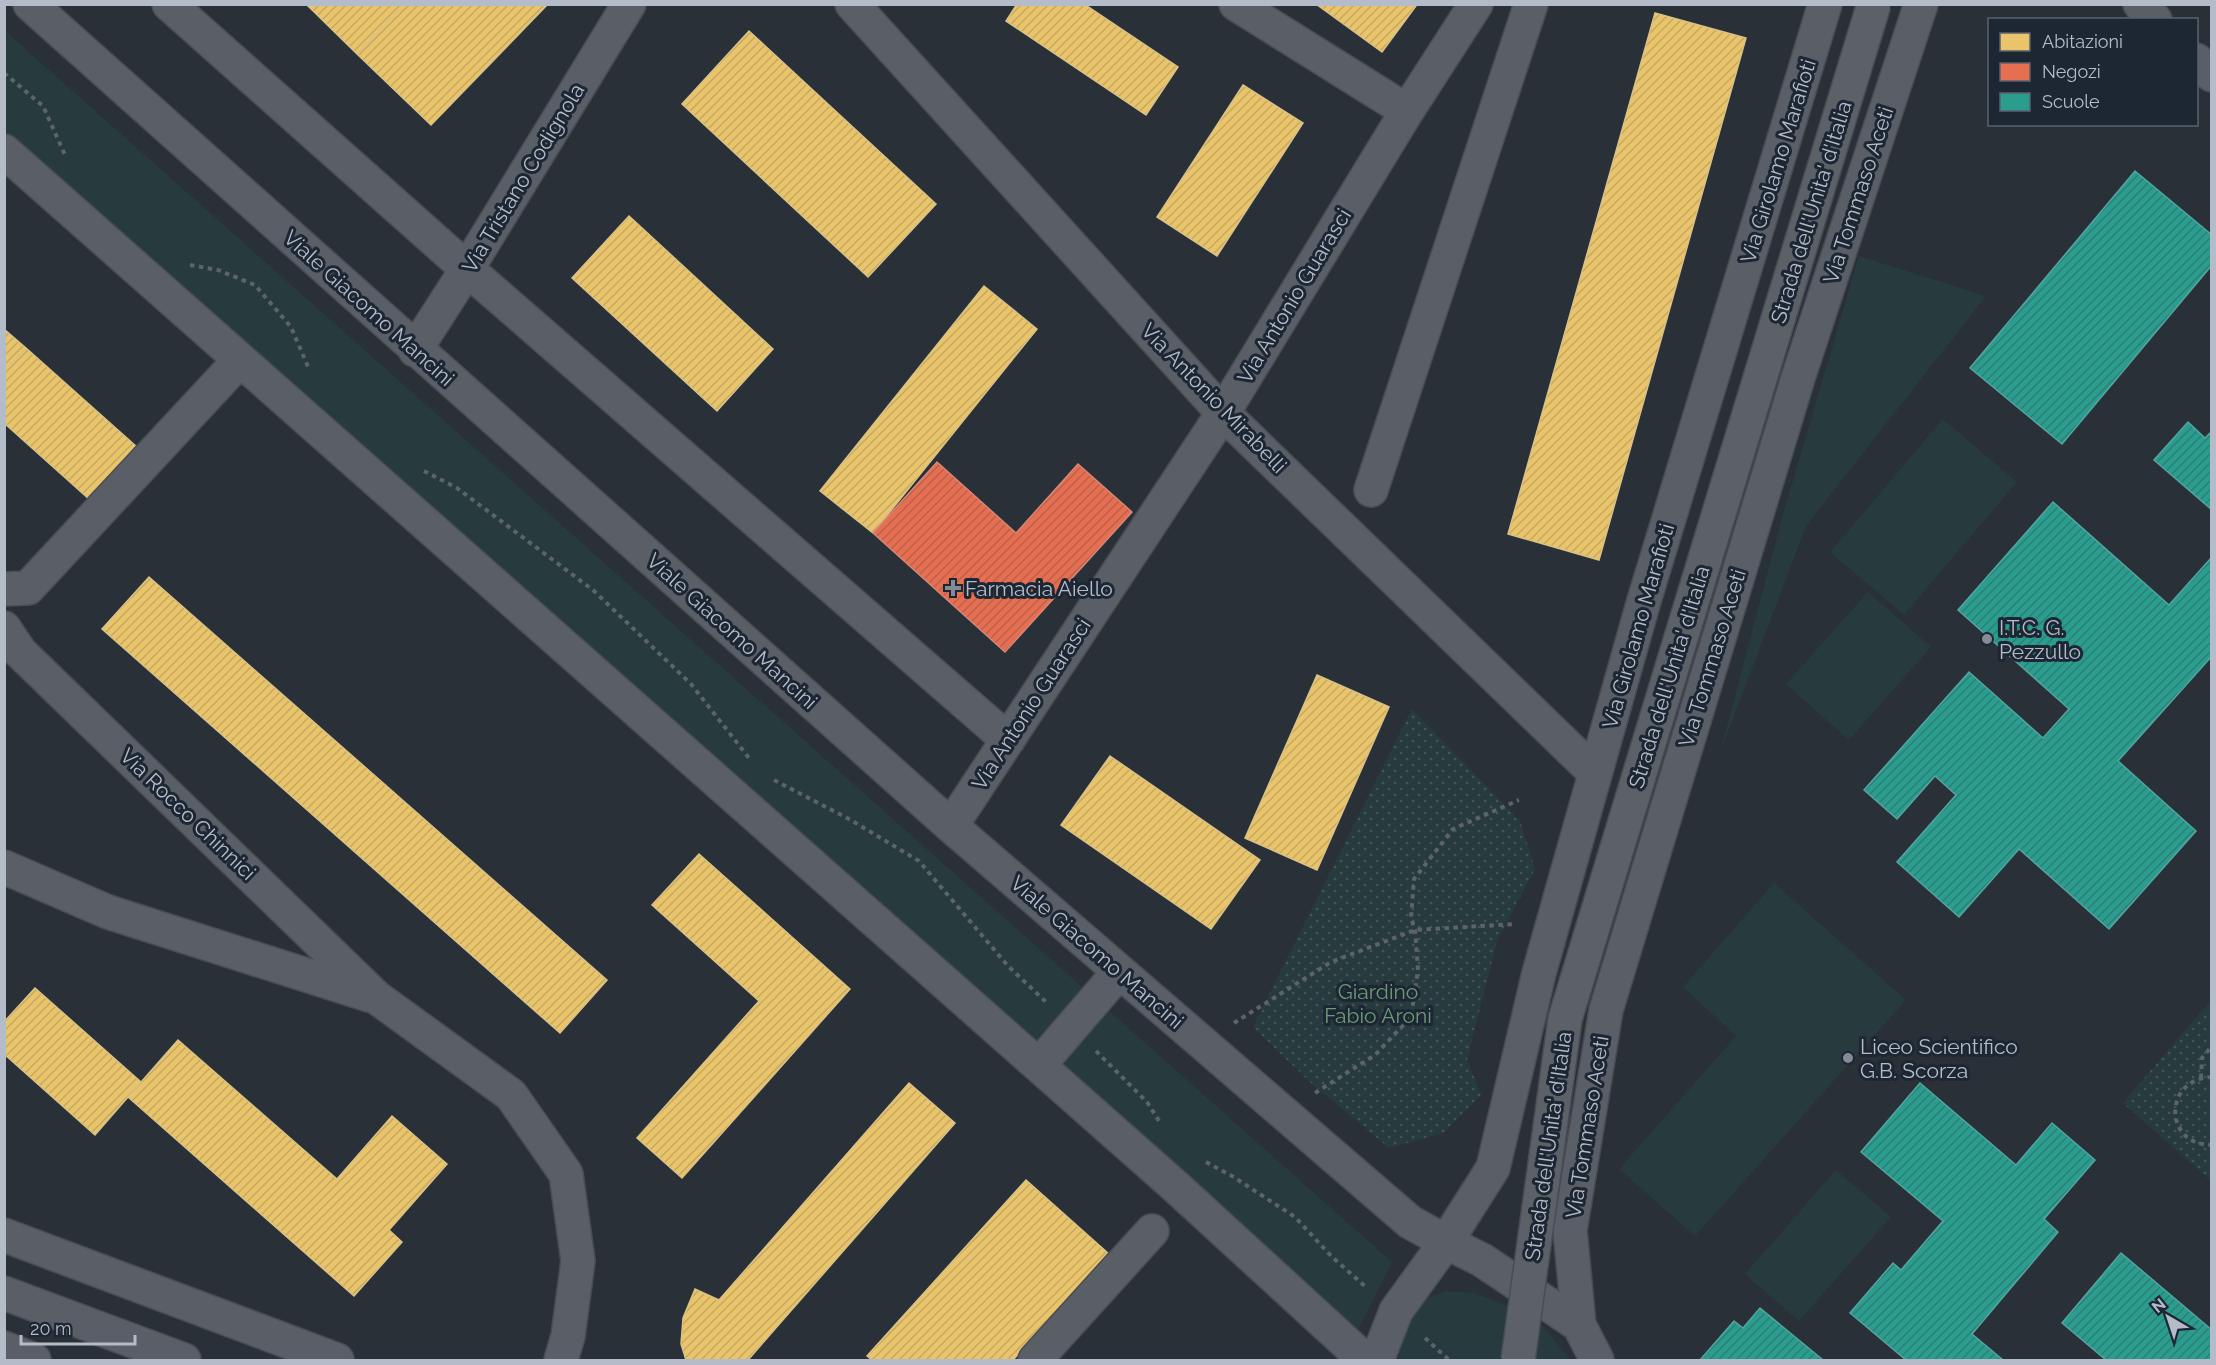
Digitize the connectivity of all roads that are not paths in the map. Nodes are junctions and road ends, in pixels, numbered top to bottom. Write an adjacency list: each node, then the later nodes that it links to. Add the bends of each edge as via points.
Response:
1 (30, 4): 18 (street, Viale Giacomo Mancini)
2 (169, 4): 17 (street)
3 (628, 4): 17 (street, Via Tristano Codignola)
4 (852, 4): 20 (street, Via Antonio Mirabelli)
5 (1236, 4): 15 (street)
6 (1476, 4): 15 (street, Via Antonio Guarasci)
7 (1531, 4): 21 (street)
8 (1825, 4): 25 (street, Via Girolamo Marafioti, via 1642,604)
9 (1874, 4): 44 (main road, Strada dell'Unita' d'Italia, bridge, via 1565,1019)
10 (1921, 4): 35 (street, Via Tommaso Aceti, via 1797,378 1606,1010 1570,1230)
11 (2140, 4): 12 (street)
12 (2153, 18)
13 (2198, 62): 14 (street)
14 (2211, 75)
15 (1407, 111): 20 (street, Via Antonio Guarasci)
16 (4, 151): 19 (street)
17 (467, 269): 18 (street, Via Tristano Codignola); 24 (street)
18 (415, 350): 26 (street, Viale Giacomo Mancini)
19 (240, 360): 22 (street, via 28,588); 30 (street)
20 (1223, 412): 24 (street, Via Antonio Guarasci); 25 (street, Via Antonio Mirabelli)
21 (1371, 490)
22 (4, 589)
23 (4, 628): 29 (street, Via Rocco Chinnici, via 20,652)
24 (1008, 740): 26 (street, Via Antonio Guarasci)
25 (1595, 773): 33 (street, Via Girolamo Marafioti, via 1539,973 1493,1168)
26 (951, 826): 28 (street, Viale Giacomo Mancini)
27 (4, 867): 29 (street, Via Rocco Chinnici, via 108,912)
28 (1119, 972): 30 (street); 33 (street, Viale Giacomo Mancini, via 1410,1222)
29 (376, 997): 40 (street, Via Rocco Chinnici, via 511,1095 566,1174 578,1261)
30 (1039, 1065): 31 (street)
31 (1175, 1186): 41 (street, via 1152,1246); 42 (street)
32 (4, 1234): 39 (street)
33 (1446, 1242): 35 (street, Viale Giacomo Mancini, via 1482,1260); 43 (street, via 1396,1311)
34 (4, 1293): 38 (street)
35 (1579, 1325): 45 (street, Viale Giacomo Mancini)
36 (4, 1348): 37 (street)
37 (34, 1360)
38 (184, 1360)
39 (336, 1360)
40 (561, 1360)
41 (1035, 1360)
42 (1365, 1360)
43 (1377, 1360)
44 (1518, 1360)
45 (1597, 1360)

